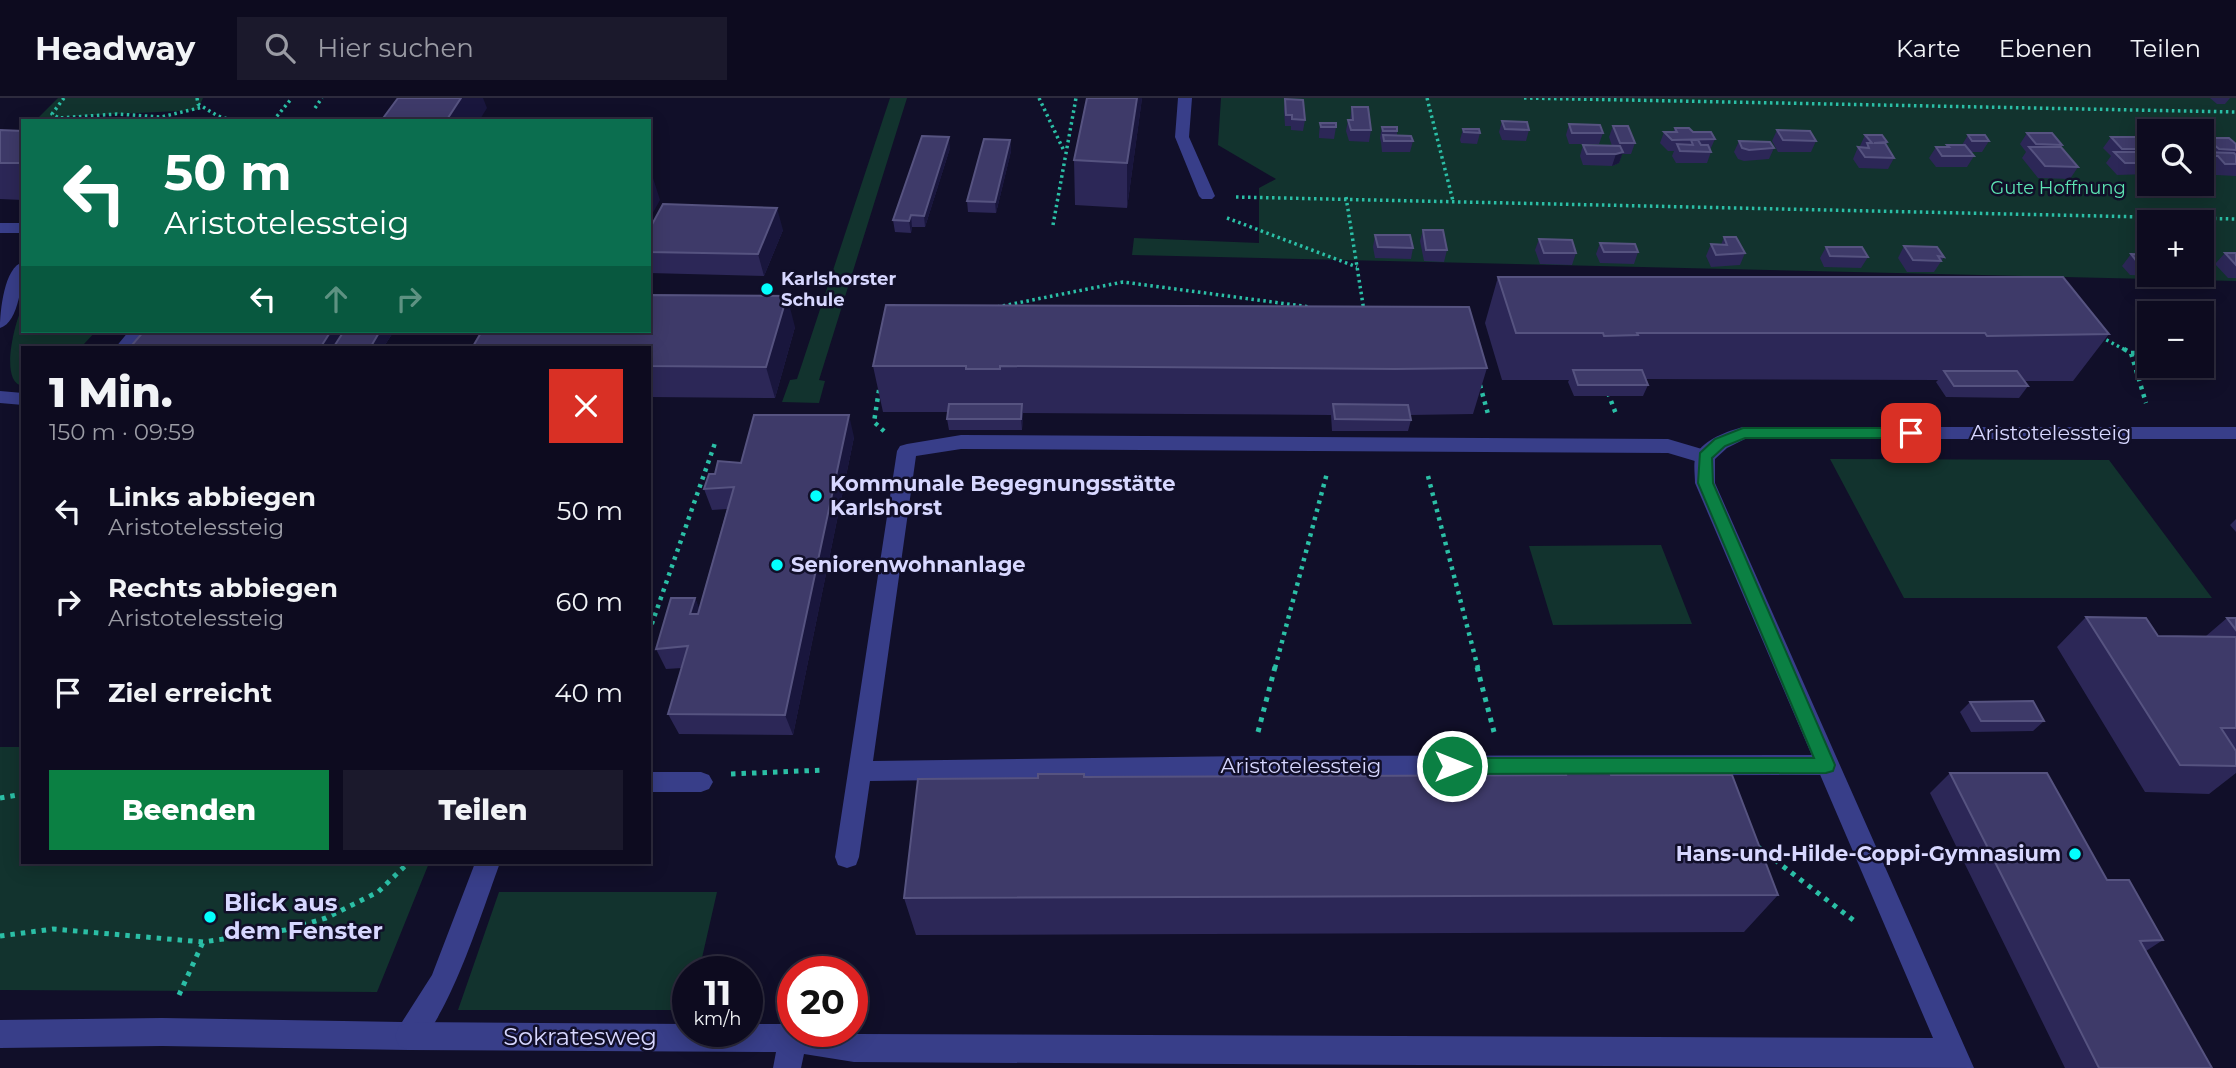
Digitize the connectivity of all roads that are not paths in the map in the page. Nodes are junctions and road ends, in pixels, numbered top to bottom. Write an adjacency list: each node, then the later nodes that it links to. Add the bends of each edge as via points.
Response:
1 (1185, 98): 2 (street, via 1182,137)
2 (1207, 196)
3 (0, 228): 4 (street)
4 (21, 228)
5 (21, 272): 6 (street)
6 (0, 323)
7 (2236, 433): 8 (street, Aristotelessteig, via 1743,433 1720,443)
8 (1705, 457): 9 (street, via 1705,483); 10 (street, via 1668,446 1497,444 961,442 906,451)
9 (1826, 765): 10 (street, Aristotelessteig); 21 (street)
10 (860, 771): 13 (street)
11 (651, 782): 12 (street)
12 (701, 782)
13 (847, 857)
14 (487, 864): 16 (street, via 442,983)
15 (0, 1034): 16 (street, Sokratesweg)
16 (409, 1036): 17 (street, Sokratesweg)
17 (777, 1038)
18 (791, 1047): 22 (street)
19 (848, 1047): 20 (street, Sokratesweg)
20 (1573, 1060): 21 (street, Sokratesweg)
21 (1957, 1060)
22 (787, 1068)

